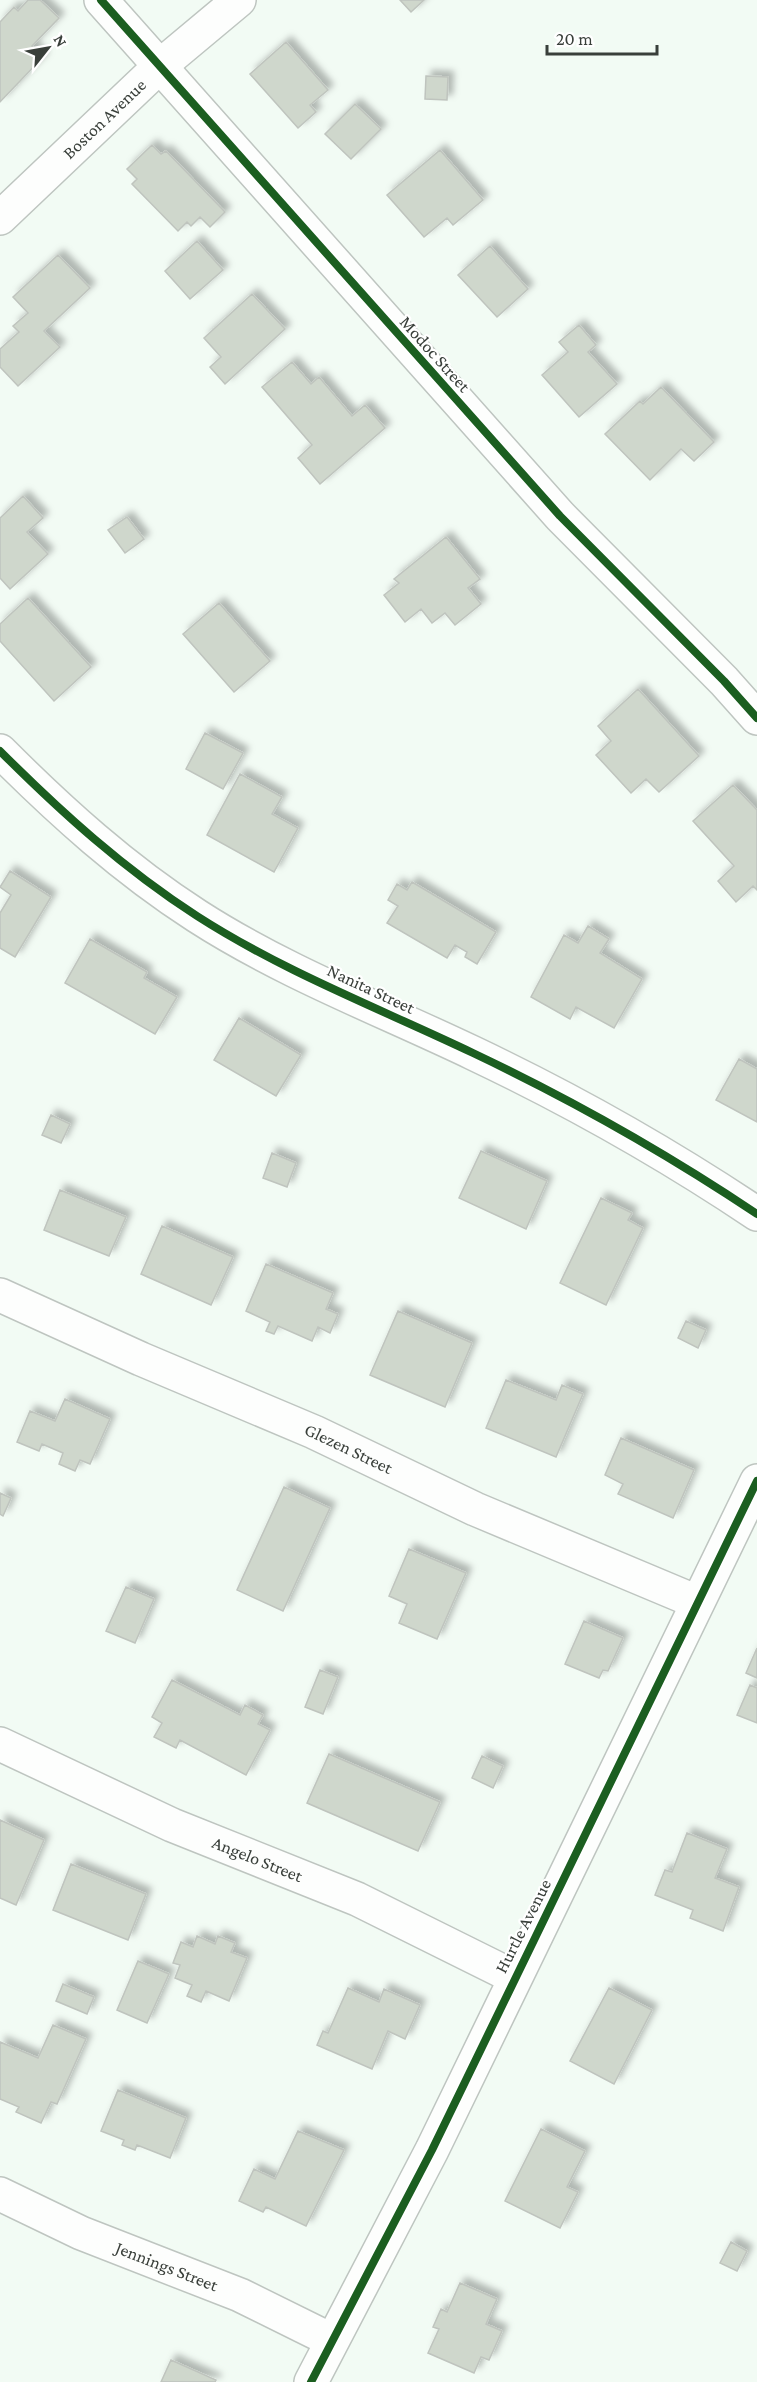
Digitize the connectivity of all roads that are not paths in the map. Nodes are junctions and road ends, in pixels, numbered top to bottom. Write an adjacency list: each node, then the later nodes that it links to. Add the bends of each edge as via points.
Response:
1 (101, 0): 3 (street, Modoc Street)
2 (239, 0): 3 (street, Boston Avenue)
3 (160, 66): 4 (street, Boston Avenue); 5 (street, Modoc Street, via 560,516)
4 (0, 218)
5 (757, 718)
6 (0, 751): 7 (street, Nanita Street, via 89,836 199,917 294,970 575,1103)
7 (757, 1214)
8 (0, 1295): 10 (street, Glezen Street, via 314,1432 475,1509)
9 (757, 1481): 10 (street, Hurtle Avenue)
10 (697, 1602): 12 (street, Hurtle Avenue)
11 (0, 1744): 12 (street, Angelo Street, via 172,1825 357,1899)
12 (514, 1977): 14 (street, Hurtle Avenue, via 432,2150)
13 (0, 2194): 14 (street, Jennings Street, via 81,2233 240,2295)
14 (331, 2340): 15 (street, Hurtle Avenue)
15 (311, 2382)

